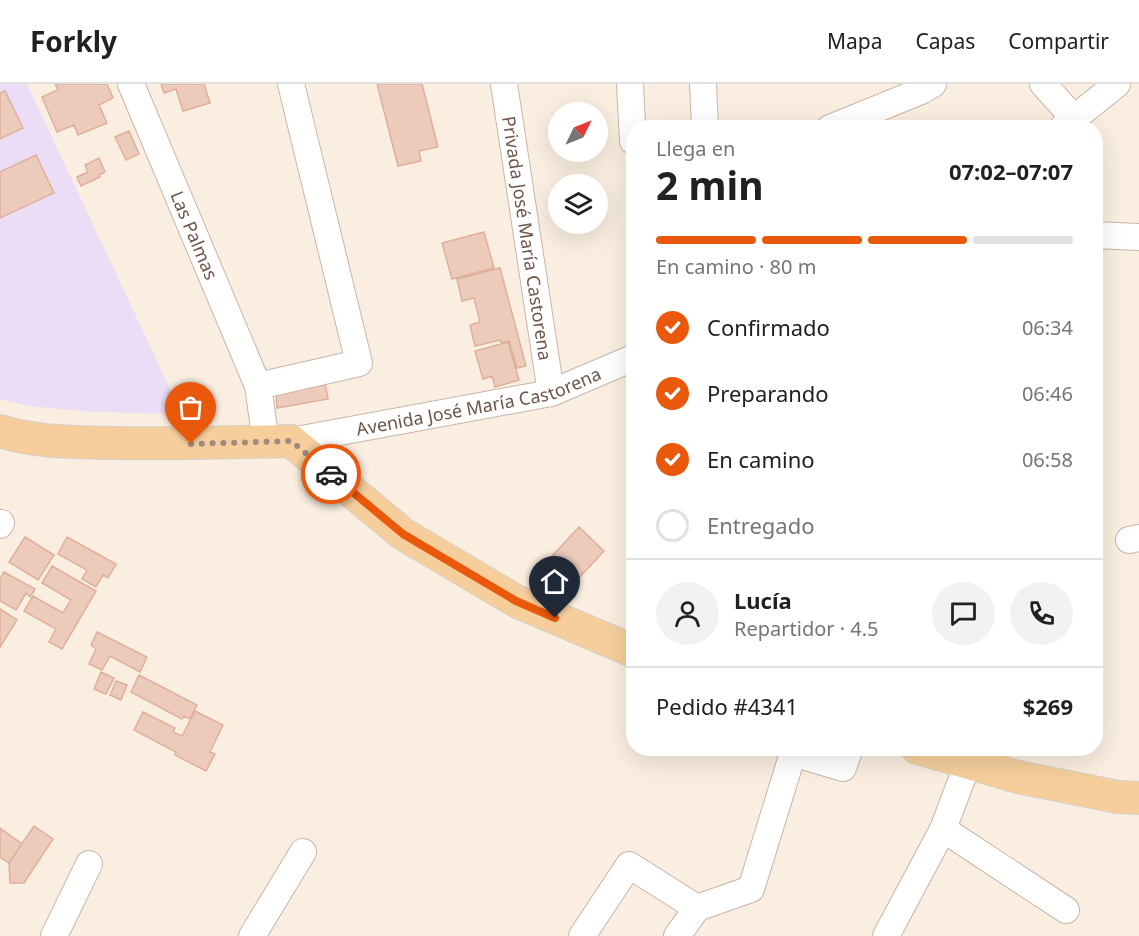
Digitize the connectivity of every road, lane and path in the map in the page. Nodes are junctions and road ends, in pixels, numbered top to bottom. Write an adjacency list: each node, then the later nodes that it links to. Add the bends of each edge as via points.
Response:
1 (132, 84): 17 (street, Las Palmas)
2 (291, 84): 17 (street, via 359,363)
3 (504, 84): 18 (street, Privada José María Castorena)
4 (630, 84): 9 (street)
5 (703, 84): 10 (street)
6 (933, 84): 11 (street)
7 (1043, 84): 12 (street)
8 (1117, 84): 13 (street)
9 (632, 120)
10 (705, 120)
11 (850, 120)
12 (1066, 120)
13 (1072, 120)
14 (1103, 235): 15 (street)
15 (1139, 237)
16 (626, 361): 18 (street, Avenida José María Castorena)
17 (258, 386): 20 (street, Las Palmas)
18 (551, 393): 20 (street, Avenida José María Castorena)
19 (0, 431): 20 (main road, Avenida José María Castorena, via 60,442)
20 (279, 441): 21 (main road, via 403,534 516,601)
21 (626, 648)
22 (792, 756): 31 (street, via 751,889)
23 (803, 756): 24 (street, via 843,768)
24 (847, 756)
25 (944, 756): 26 (main road)
26 (968, 763): 27 (main road, via 1029,779); 28 (street)
27 (1139, 798)
28 (943, 829): 32 (street); 37 (street)
29 (303, 852): 34 (street)
30 (89, 864): 33 (street)
31 (697, 908): 35 (street, via 629,865); 36 (street)
32 (1066, 910)
33 (54, 936)
34 (252, 936)
35 (582, 936)
36 (677, 936)
37 (886, 936)

